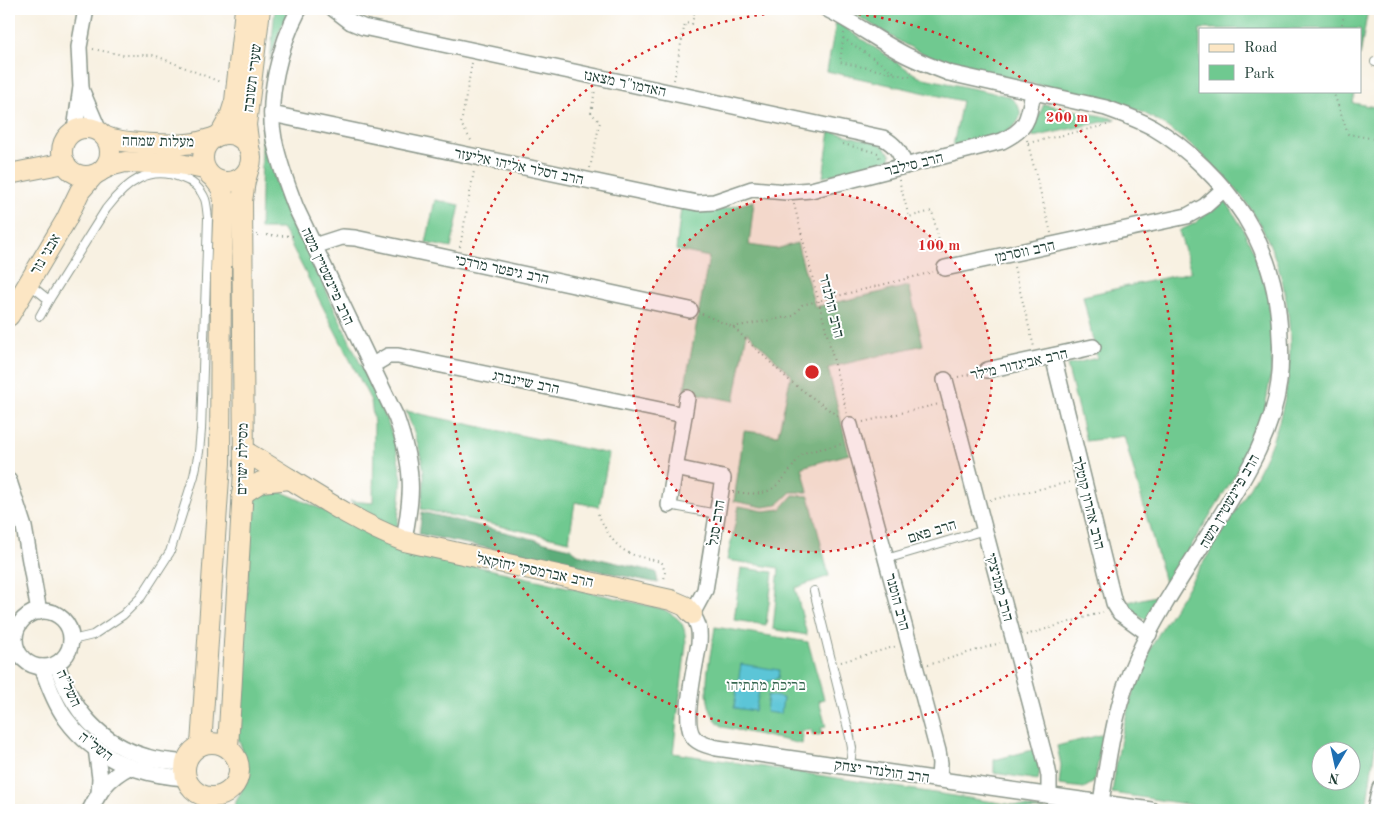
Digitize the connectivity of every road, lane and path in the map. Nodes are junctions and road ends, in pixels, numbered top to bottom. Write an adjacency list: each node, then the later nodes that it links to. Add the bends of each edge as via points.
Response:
1 (86, 9): 12 (street)
2 (246, 9): 17 (street, שערי תשובה)
3 (260, 9): 30 (street, שערי תשובה, via 246,125)
4 (299, 9): 21 (street, הרב פיינשטיין משה, via 278,63)
5 (334, 9): 15 (street, האדמו"ר מצאנז, via 363,27)
6 (695, 9): 20 (path, via 692,24 684,23)
7 (827, 9): 9 (street, הרב פיינשטיין משה)
8 (1345, 9): 10 (path)
9 (846, 18): 11 (path); 13 (street, הרב פיינשטיין משה)
10 (1341, 28)
11 (843, 38): 14 (path); 14 (path, via 840,62)
12 (79, 47): 16 (street); 17 (path, via 123,55 154,56)
13 (919, 61): 14 (path, via 909,77); 18 (street, הרב פיינשטיין משה, via 949,73)
14 (897, 74)
15 (597, 77): 20 (street, האדמו"ר מצאנז); 37 (path, via 592,113 600,122)
16 (81, 87): 25 (street); 26 (street)
17 (236, 88): 27 (street, שערי תשובה, via 230,117)
18 (1033, 92): 22 (street, הרב פיינשטיין משה); 23 (street)
19 (1333, 92): 28 (path, via 1348,134)
20 (671, 93): 24 (street, האדמו"ר מצאנז)
21 (272, 114): 37 (street, הרב דסלר אליהו אליעזר); 42 (street, הרב פיינשטיין משה, via 274,137 286,182)
22 (1132, 117): 29 (path); 39 (street, הרב פיינשטיין משה, via 1176,144)
23 (1024, 126): 29 (path); 32 (street, הרב סילבר, via 1002,141)
24 (834, 127): 32 (path, via 832,140 878,153); 32 (street, האדמו"ר מצאנז, via 883,138 896,146 900,152)
25 (75, 130): 26 (street, מעלות שמחה, via 85,128); 33 (street, via 66,138)
26 (102, 134): 27 (street, מעלות שמחה, via 111,140 124,142 181,144); 33 (street, via 110,157)
27 (216, 137): 30 (street, via 237,136); 36 (street, via 203,152 202,160)
28 (1380, 140)
29 (1028, 143): 43 (path)
30 (249, 147): 34 (street, via 251,163)
31 (9, 162): 33 (street, מעלות שמחה)
32 (895, 168): 40 (street, הרב סילבר, via 811,190); 45 (path, via 909,217 932,211)
33 (80, 170): 35 (street, מעלות שמחה); 36 (street, מעלות שמחה, via 125,162 180,164); 46 (street, אבני נזר, via 66,220)
34 (248, 171): 36 (street, via 230,183); 41 (street, מסילת ישרים, via 242,201)
35 (9, 174)
36 (210, 175): 88 (street, מסילת ישרים, via 222,190 224,201 220,464)
37 (588, 180): 38 (street, הרב דסלר אליהו אליעזר, via 698,203 714,202 752,189)
38 (766, 189): 40 (street, הרב סילבר)
39 (1224, 189): 43 (street, הרב ווסרמן, via 1188,216); 81 (street, הרב פיינשטיין משה, via 1251,228 1272,281 1279,311 1279,383 1268,429 1245,478)
40 (791, 192): 48 (path, הרב הולנדר)
41 (242, 234): 42 (path); 63 (street, מסילת ישרים)
42 (312, 242): 49 (street, הרב גיפטר מרדכי, via 354,238); 55 (street, הרב פיינשטיין משה)
43 (1054, 245): 44 (street, הרב ווסרמן)
44 (1011, 254): 45 (street, הרב ווסרמן); 54 (path)
45 (945, 268): 48 (path)
46 (27, 283): 47 (lane); 50 (street, אבני נזר)
47 (49, 300): 51 (lane); 82 (lane, via 106,209 130,184 156,172 170,173 197,186 204,198 208,218 201,430 194,476 170,552 140,597 104,629)
48 (819, 302): 52 (path, via 802,305 793,316); 61 (path, הרב הולנדר)
49 (690, 310): 52 (path)
50 (9, 316)
51 (40, 316)
52 (733, 327): 61 (path, via 797,386)
53 (1093, 347): 54 (street, הרב אביגדור מילר)
54 (1045, 358): 56 (street, הרב אביגדור מילר); 66 (street, הרב אהרון קוטלר)
55 (372, 366): 60 (street, הרב שיינברג, via 388,356 398,356); 75 (street, הרב פיינשטיין משה, via 396,418 408,460 410,497)
56 (987, 370): 57 (path, הרב אביגדור מילר)
57 (945, 380): 59 (street, הרב קמניצקי)
58 (686, 398): 60 (street)
59 (951, 401): 61 (path); 70 (street, הרב קמניצקי)
60 (684, 414): 64 (street)
61 (850, 425): 62 (street, הרב הוטנר)
62 (854, 441): 68 (path, via 803,453 766,492); 76 (street, הרב הוטנר)
63 (244, 451): 65 (street, הרב אברמסקי יחזקאל); 69 (street, מסילת ישרים)
64 (675, 468): 68 (street, הרב סגל, via 723,478); 71 (street)
65 (290, 478): 69 (street, via 261,482); 75 (street, הרב אברמסקי יחזקאל, via 373,527)
66 (1083, 479): 70 (path); 81 (street, הרב אהרון קוטלר, via 1114,603 1120,613)
67 (9, 481): 79 (street, via 24,527)
68 (721, 490): 73 (street, הרב סגל)
69 (242, 494): 89 (street, מסילת ישרים)
70 (978, 503): 74 (street, הרב קמניצקי)
71 (669, 505): 73 (lane)
72 (598, 514): 78 (path, via 618,546 628,553 662,563 665,572)
73 (718, 514): 80 (street, הרב סגל, via 705,590)
74 (985, 530): 76 (lane, הרב פאם); 97 (street, הרב קמניצקי, via 1050,776)
75 (404, 541): 78 (street, הרב אברמסקי יחזקאל)
76 (886, 559): 83 (street, הרב הוטנר)
77 (814, 592): 86 (lane)
78 (662, 598): 80 (street, הרב אברמסקי יחזקאל, via 685,606)
79 (39, 612): 82 (street, via 62,618); 84 (street, via 23,620)
80 (692, 614): 92 (street, הרב הולנדר יצחק, via 698,624 699,643 688,726 695,739 717,748)
81 (1149, 634): 98 (street, הרב פיינשטיין משה, via 1135,660 1118,710)
82 (72, 640): 85 (street, via 70,650)
83 (909, 643): 86 (path); 93 (street, הרב הוטנר, via 938,751)
84 (12, 647): 87 (street, via 25,661)
85 (57, 664): 87 (street); 94 (street, השל”ה, via 78,710 98,730 122,747 156,759)
86 (832, 665): 92 (lane, via 852,748)
87 (42, 667): 90 (street, השל"ה, via 66,720)
88 (201, 745): 89 (street, via 215,742); 94 (street, via 189,755)
89 (228, 747): 99 (street, via 237,758 240,773)
90 (96, 748): 91 (street, השל"ה); 96 (street, via 100,778)
91 (129, 767): 94 (street, השל"ה); 96 (street, via 106,782)
92 (850, 767): 93 (street, הרב הולנדר יצחק)
93 (938, 779): 97 (street, הרב הולנדר יצחק)
94 (192, 786): 99 (street)
95 (1380, 788): 102 (street)
96 (98, 795): 100 (street)
97 (1049, 795): 98 (street, הרב הולנדר יצחק)
98 (1101, 802): 101 (street, הרב הולנדר יצחק)
99 (221, 803)
100 (90, 810)
101 (1151, 810)
102 (1375, 810)

